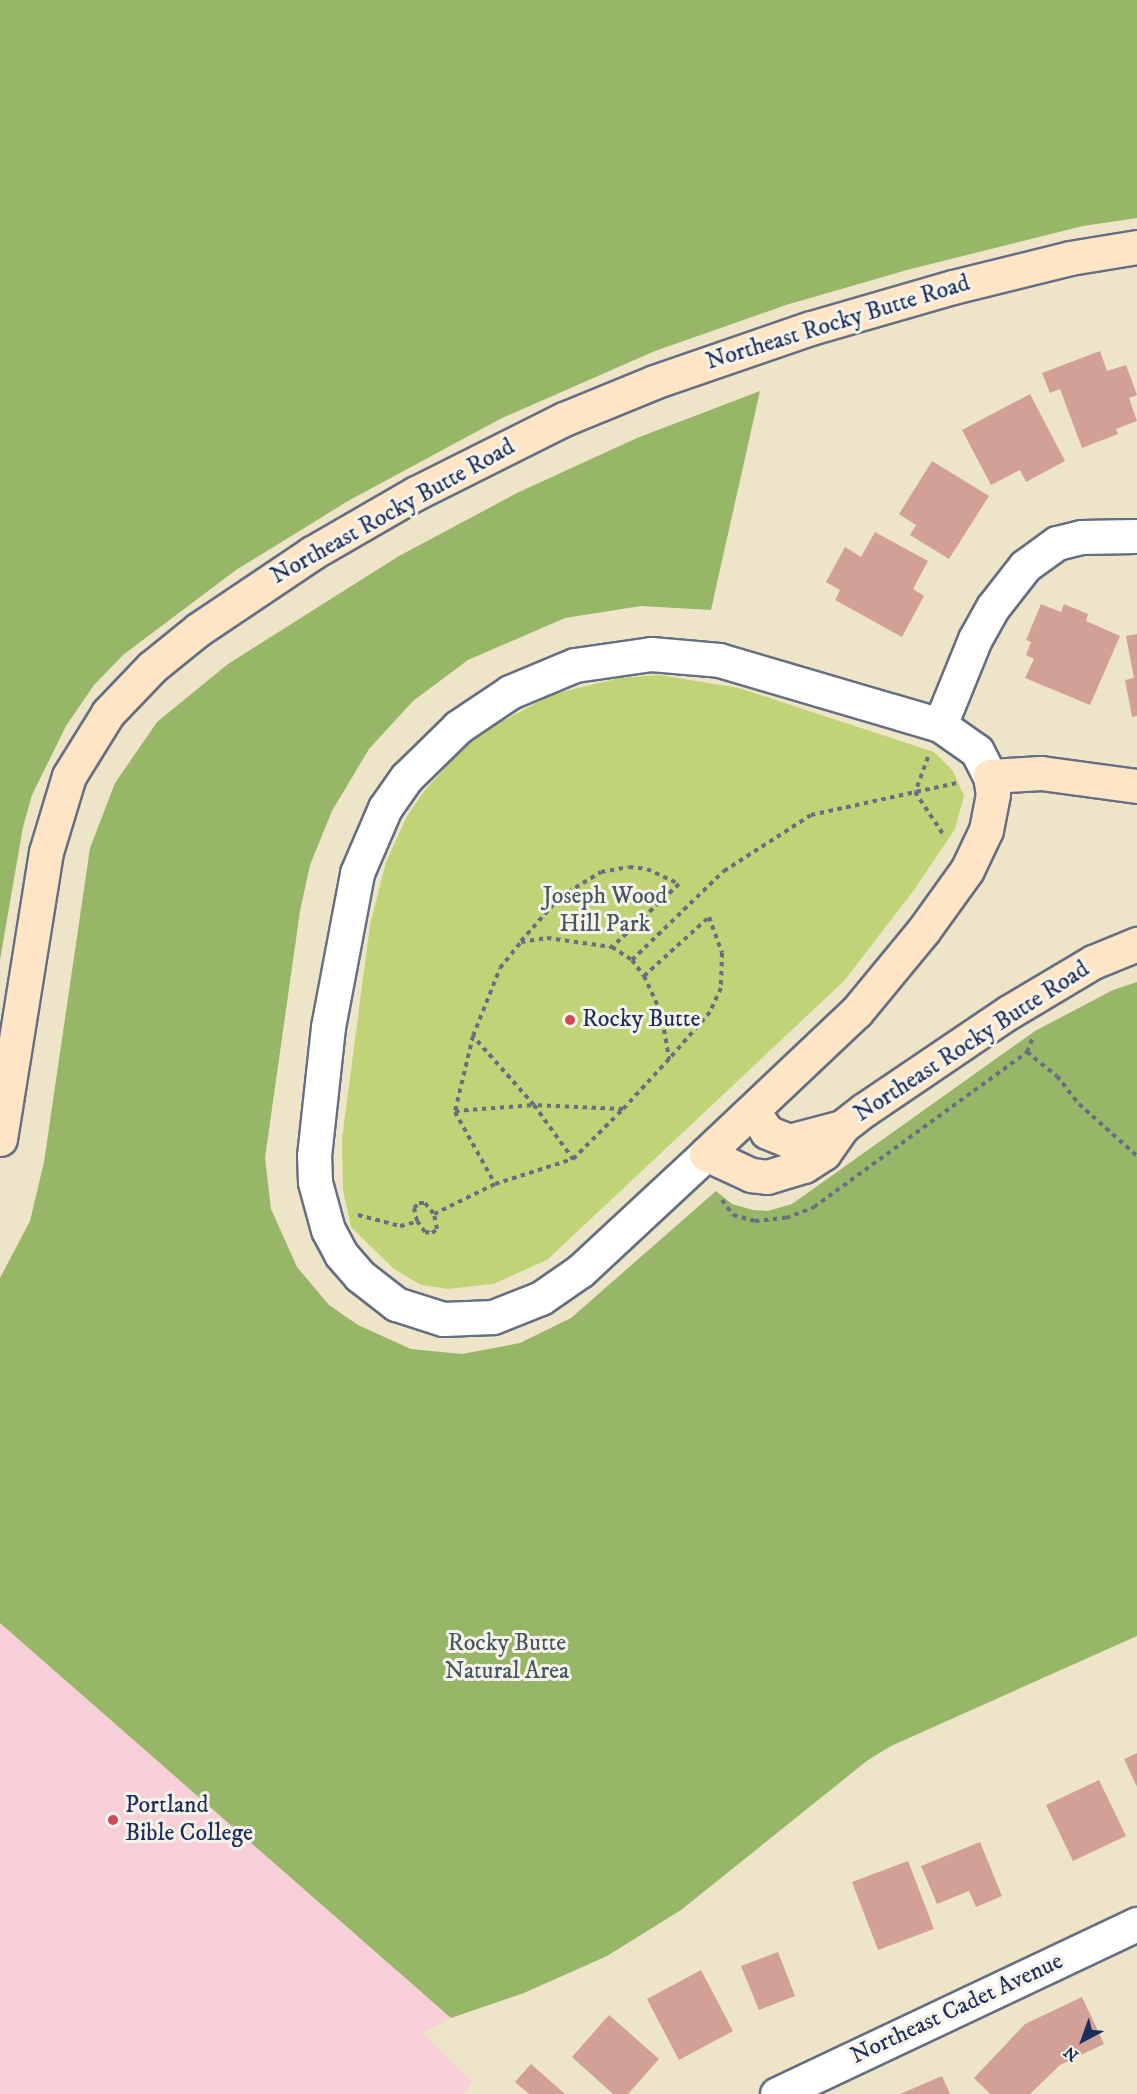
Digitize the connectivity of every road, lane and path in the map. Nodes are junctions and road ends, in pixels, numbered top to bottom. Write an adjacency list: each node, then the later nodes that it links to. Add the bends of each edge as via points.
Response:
1 (1137, 247): 21 (street, Northeast Rocky Butte Road, via 1038,266 811,328 654,382 584,411 416,493 293,566 177,646 132,687 92,734 58,806 30,942)
2 (1135, 536): 3 (street, via 1082,537 1057,543 1025,566 993,607 975,639)
3 (940, 725): 4 (street, via 976,750); 6 (path); 22 (street, via 718,660 651,654 610,657 546,675 483,708 429,752 385,808 367,843 346,912 314,1156 318,1203 328,1230 360,1276 396,1304 443,1319 468,1320 517,1310 580,1271)
4 (990, 776): 5 (street, via 1041,773); 6 (path); 7 (street, via 992,812)
5 (1137, 786)
6 (915, 792): 7 (path); 11 (path, via 812,815 724,871)
7 (967, 870): 19 (street, via 883,982)
8 (521, 942): 10 (path, via 547,938); 10 (path, via 560,897 601,872 629,867 647,869 679,884); 13 (path, via 491,985)
9 (1137, 944): 20 (street, Northeast Rocky Butte Road, via 1093,962 1031,998)
10 (612, 947): 11 (path)
11 (632, 960): 12 (path)
12 (644, 976): 15 (path, via 661,1012); 15 (path, via 709,917 722,953 721,988 710,1012)
13 (474, 1036): 16 (path); 18 (path)
14 (1027, 1053): 23 (path, via 1057,1076 1079,1104)
15 (669, 1059): 17 (path)
16 (534, 1105): 17 (path); 18 (path); 24 (path)
17 (623, 1108): 24 (path)
18 (455, 1111): 25 (path)
19 (753, 1111): 20 (street, Northeast Rocky Butte Road, via 767,1132 789,1142); 22 (street)
20 (842, 1127): 22 (street, Northeast Rocky Butte Road, via 824,1153 786,1174 752,1175)
21 (0, 1138)
22 (705, 1154)
23 (1137, 1156)
24 (573, 1159): 25 (path)
25 (495, 1184): 26 (path)
26 (434, 1214): 28 (path, via 425,1203 419,1203 414,1208); 28 (path, via 437,1229 432,1233 425,1232)
27 (350, 1217): 28 (path, via 369,1215 400,1226)
28 (417, 1221)
29 (1137, 1924): 30 (street, Northeast Cadet Avenue)
30 (777, 2094)

